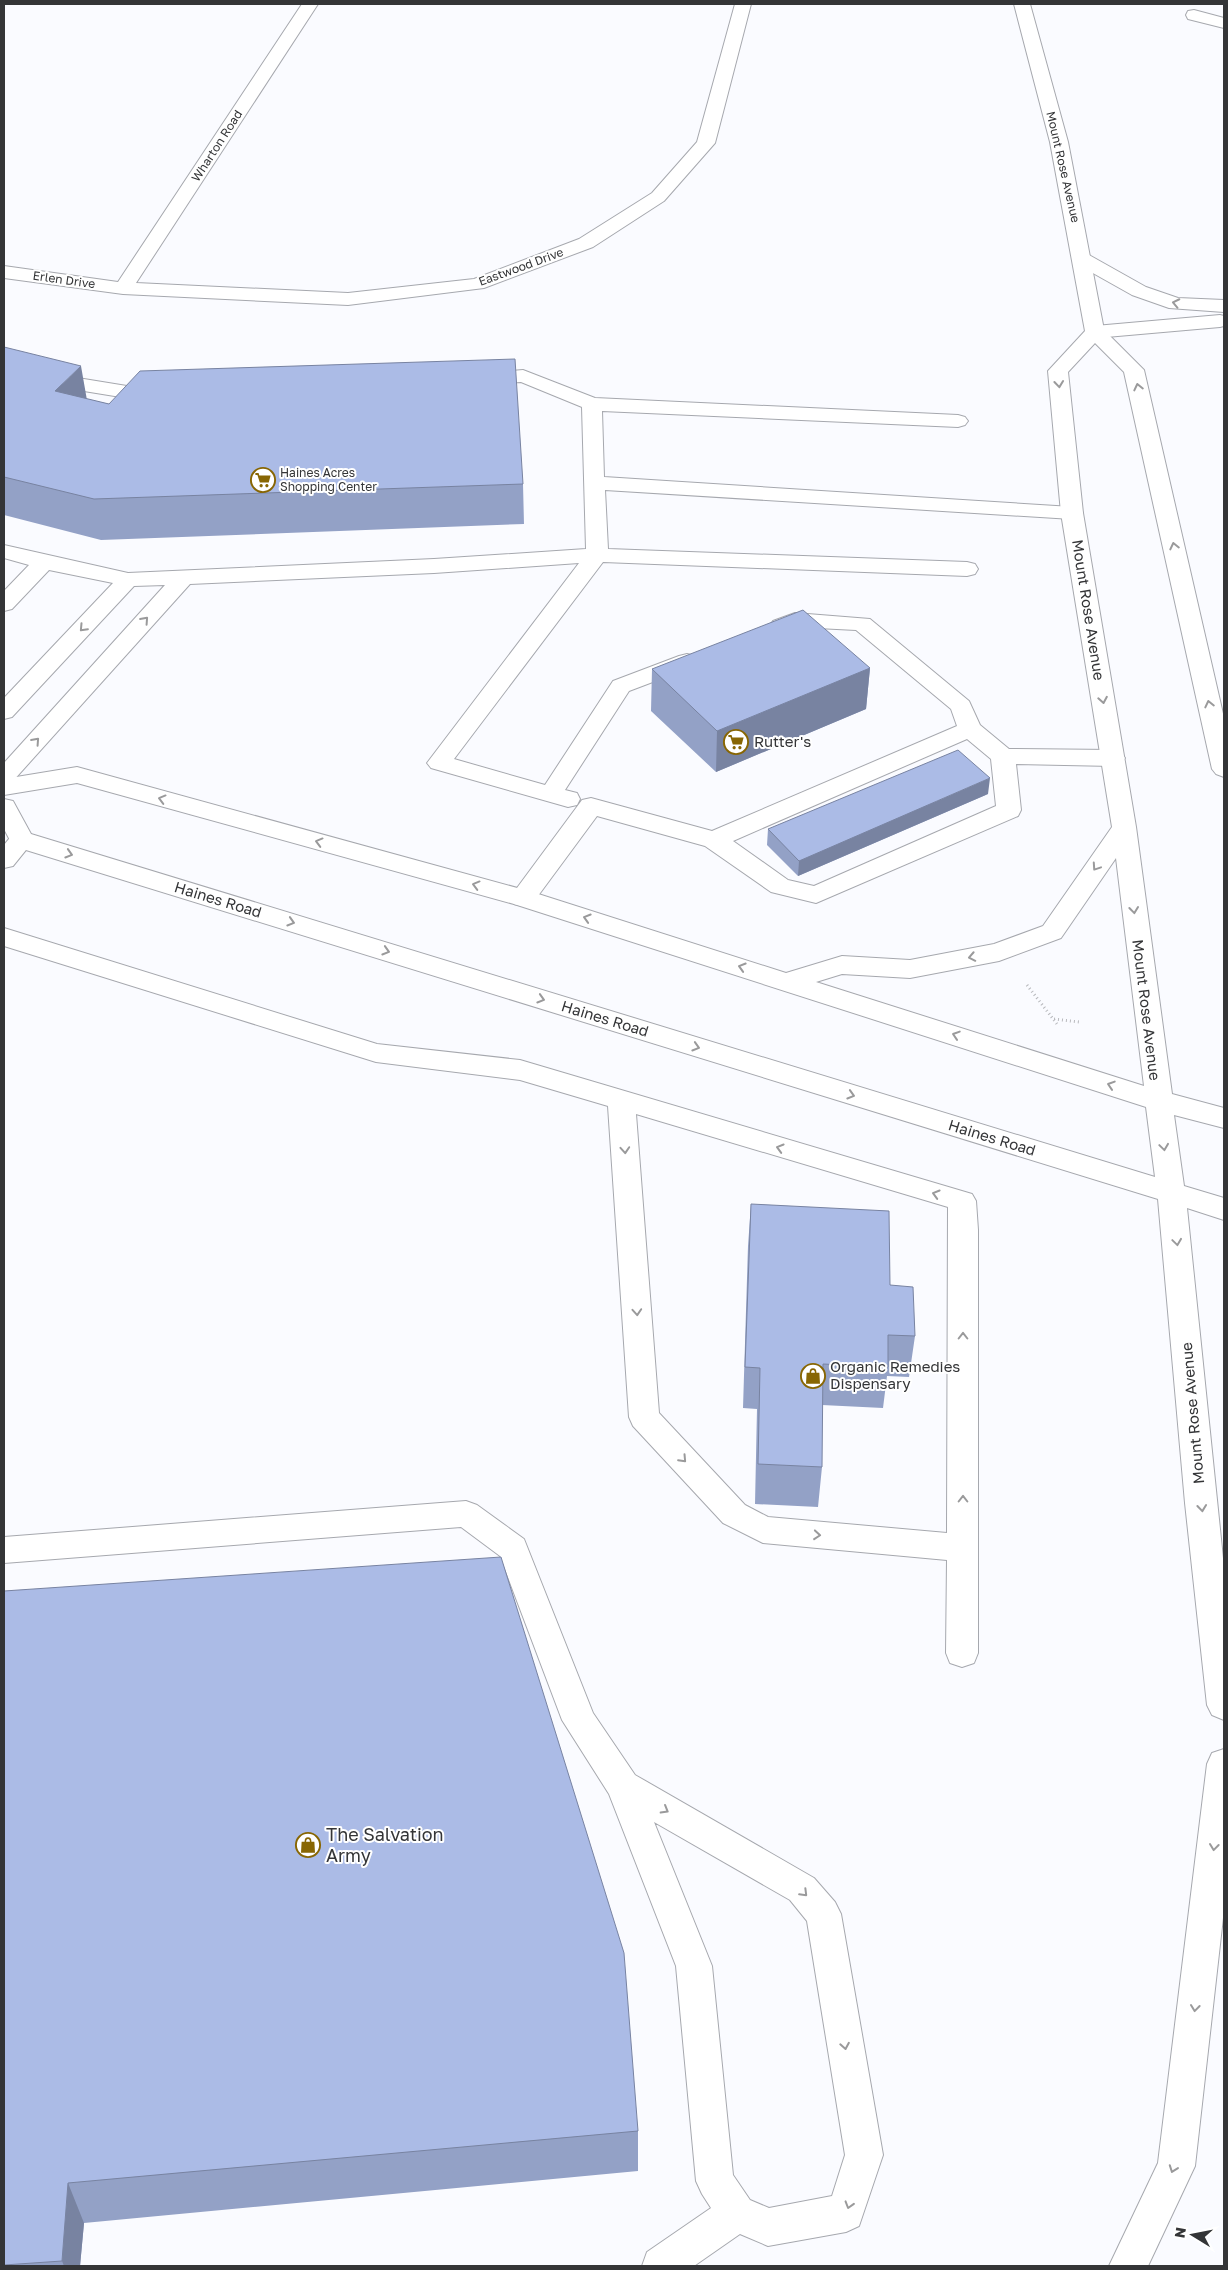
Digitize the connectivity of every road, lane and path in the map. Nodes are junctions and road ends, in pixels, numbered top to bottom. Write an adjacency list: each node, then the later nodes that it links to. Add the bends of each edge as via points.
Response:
1 (310, 4): 8 (main road, Wharton Road)
2 (743, 4): 8 (main road, Eastwood Drive, via 706,143 658,198 586,243 477,284 348,298)
3 (1022, 4): 6 (main road, Mount Rose Avenue, via 1058,142)
4 (1194, 15): 5 (main road)
5 (1224, 22)
6 (1082, 259): 9 (main road, one-way to 6, via 1176,304 1139,291); 11 (main road, Mount Rose Avenue)
7 (4, 272): 8 (main road, Erlen Drive)
8 (123, 288)
9 (1224, 306)
10 (1224, 320): 11 (main road)
11 (1095, 332): 18 (main road, Mount Rose Avenue, one-way to 18, via 1058,371); 30 (main road, one-way to 11, via 1134,370)
12 (4, 372): 14 (main road, via 133,394)
13 (464, 379): 15 (main road, via 523,376)
14 (172, 392)
15 (592, 404): 16 (main road); 17 (main road)
16 (958, 422)
17 (594, 483): 18 (main road); 20 (main road)
18 (1072, 513): 32 (main road, Mount Rose Avenue, one-way to 32)
19 (4, 551): 21 (main road)
20 (597, 555): 22 (main road); 23 (main road, via 434,566); 36 (main road, via 439,763)
21 (44, 562): 24 (main road); 25 (main road)
22 (967, 569)
23 (185, 576): 24 (main road); 34 (main road, one-way to 23)
24 (128, 580): 28 (main road, one-way to 28)
25 (4, 604)
26 (759, 634): 29 (main road, via 795,620 862,624 961,706)
27 (704, 655): 36 (main road, via 621,686)
28 (4, 712)
29 (970, 729): 31 (main road); 41 (main road)
30 (1220, 733): 33 (main road)
31 (1003, 756): 32 (main road); 41 (main road, via 1009,810 816,895 780,886)
32 (1113, 758): 39 (main road, Mount Rose Avenue)
33 (1224, 769)
34 (4, 777)
35 (4, 787): 43 (main road, one-way to 35, via 77,775)
36 (551, 794): 37 (main road)
37 (591, 806): 41 (main road); 43 (main road)
38 (4, 807): 40 (main road)
39 (1124, 827): 45 (main road, one-way to 45, via 1052,932 990,954 910,969 842,965); 50 (main road, Mount Rose Avenue, one-way to 50)
40 (22, 840): 42 (main road); 53 (main road, Haines Road, one-way to 53)
41 (714, 840)
42 (4, 860)
43 (523, 898): 45 (main road, one-way to 43)
44 (4, 937): 51 (main road, via 376,1053 520,1070)
45 (788, 981): 50 (main road, one-way to 45)
46 (1024, 981): 47 (path)
47 (1054, 1019): 48 (path); 49 (path)
48 (1079, 1022)
49 (1060, 1028)
50 (1158, 1100): 52 (main road); 53 (main road, Mount Rose Avenue, one-way to 53)
51 (621, 1101): 55 (main road, one-way to 55, via 644,1417 734,1514 763,1530); 55 (main road, one-way to 51, via 962,1201)
52 (1224, 1118)
53 (1170, 1193): 54 (main road, Haines Road); 58 (main road, Mount Rose Avenue, one-way to 58)
54 (1224, 1209)
55 (963, 1548): 57 (main road)
56 (4, 1550): 60 (main road, via 466,1514 513,1548 579,1720)
57 (962, 1653)
58 (1224, 1705)
59 (1224, 1764): 63 (main road, one-way to 63, via 1176,2166)
60 (622, 1786): 61 (main road, via 694,1966 715,2181); 61 (main road, one-way to 61, via 802,1889 823,1914 864,2155 846,2214 768,2227)
61 (737, 2213): 62 (main road)
62 (661, 2266)
63 (1128, 2266)

